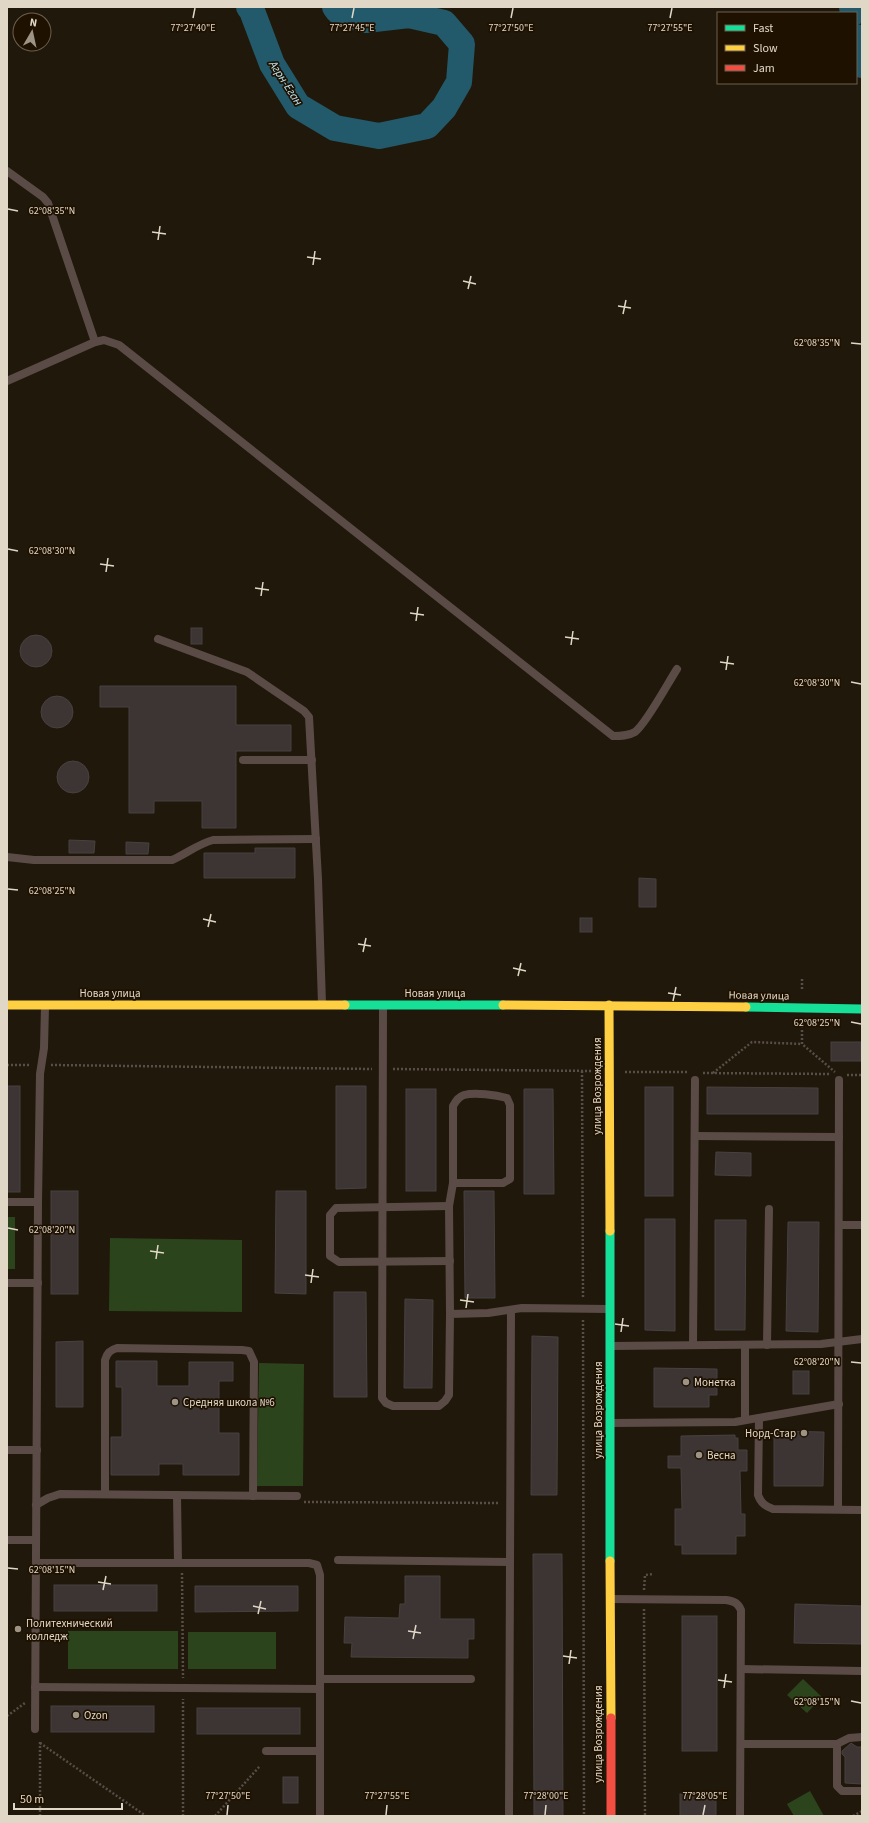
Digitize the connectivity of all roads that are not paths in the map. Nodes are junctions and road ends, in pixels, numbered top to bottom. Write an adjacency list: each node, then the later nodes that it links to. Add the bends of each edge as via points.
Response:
1 (7, 171): 2 (lane, via 48,203)
2 (95, 342): 3 (lane); 5 (lane, via 104,340 119,345 613,736 635,732)
3 (7, 381)
4 (158, 639): 7 (lane, via 247,672 304,712 310,724)
5 (677, 669)
6 (243, 760): 7 (lane)
7 (312, 760): 8 (lane)
8 (316, 838): 9 (lane, via 213,840 172,860 34,860); 12 (lane)
9 (7, 857)
10 (7, 1005): 11 (street, Новая улица)
11 (45, 1005): 12 (street, Новая улица); 22 (lane)
12 (322, 1005): 13 (street, Новая улица)
13 (383, 1005): 14 (street, Новая улица); 24 (lane)
14 (609, 1005): 15 (street, Новая улица); 32 (street, улица Возрождения)
15 (862, 1009)
16 (695, 1075): 18 (lane)
17 (843, 1077): 19 (lane)
18 (695, 1136): 19 (lane); 37 (lane)
19 (839, 1136): 26 (lane)
20 (453, 1183): 20 (lane, via 453,1106 457,1099 464,1095 496,1095 507,1098 510,1105 510,1179 503,1183); 23 (lane)
21 (7, 1202): 22 (lane)
22 (38, 1202): 31 (lane)
23 (449, 1206): 24 (lane); 28 (lane)
24 (382, 1207): 29 (lane); 29 (lane, via 336,1208 330,1215 330,1256 339,1262)
25 (769, 1209): 39 (lane)
26 (839, 1225): 27 (lane); 36 (lane)
27 (862, 1225)
28 (450, 1261): 29 (lane); 34 (lane)
29 (381, 1262): 34 (lane, via 382,1398 386,1403 393,1406 439,1406 445,1402 449,1395)
30 (7, 1283): 31 (lane)
31 (38, 1283): 46 (lane)
32 (609, 1309): 33 (lane); 40 (street, улица Возрождения)
33 (511, 1310): 34 (lane); 57 (lane)
34 (450, 1314)
35 (862, 1339): 36 (lane)
36 (839, 1342): 39 (lane); 41 (lane)
37 (693, 1345): 38 (lane); 40 (lane)
38 (745, 1345): 39 (lane); 43 (lane)
39 (767, 1345)
40 (609, 1346): 44 (street, улица Возрождения)
41 (839, 1404): 42 (lane); 52 (lane)
42 (759, 1418): 43 (lane); 52 (lane, via 760,1502 773,1509)
43 (745, 1420): 44 (lane)
44 (610, 1423): 60 (street, улица Возрождения)
45 (7, 1450): 46 (lane)
46 (36, 1450): 51 (lane)
47 (105, 1494): 48 (lane); 49 (lane, via 107,1354 117,1348 211,1349 249,1351 253,1357); 51 (lane, via 60,1494)
48 (177, 1495): 49 (lane); 59 (lane)
49 (253, 1496): 50 (lane)
50 (297, 1496)
51 (36, 1505): 55 (lane)
52 (838, 1509): 53 (lane)
53 (862, 1510)
54 (7, 1540): 55 (lane)
55 (36, 1540): 58 (lane)
56 (338, 1560): 57 (lane)
57 (510, 1562): 75 (lane)
58 (36, 1563): 59 (lane); 65 (lane)
59 (178, 1563): 63 (lane, via 316,1565 320,1575)
60 (610, 1599): 61 (lane, via 726,1600 739,1604); 76 (street, улица Возрождения)
61 (741, 1669): 62 (lane); 69 (lane)
62 (862, 1671)
63 (320, 1679): 64 (lane); 66 (lane)
64 (471, 1679)
65 (35, 1687): 66 (lane); 67 (lane)
66 (320, 1688): 72 (lane)
67 (35, 1729)
68 (862, 1737): 70 (lane, via 849,1738)
69 (741, 1744): 70 (lane); 77 (lane)
70 (837, 1744): 73 (lane, via 837,1786 842,1791)
71 (266, 1751): 72 (lane)
72 (320, 1751): 74 (lane)
73 (862, 1791)
74 (320, 1816)
75 (509, 1816)
76 (611, 1816)
77 (740, 1816)

